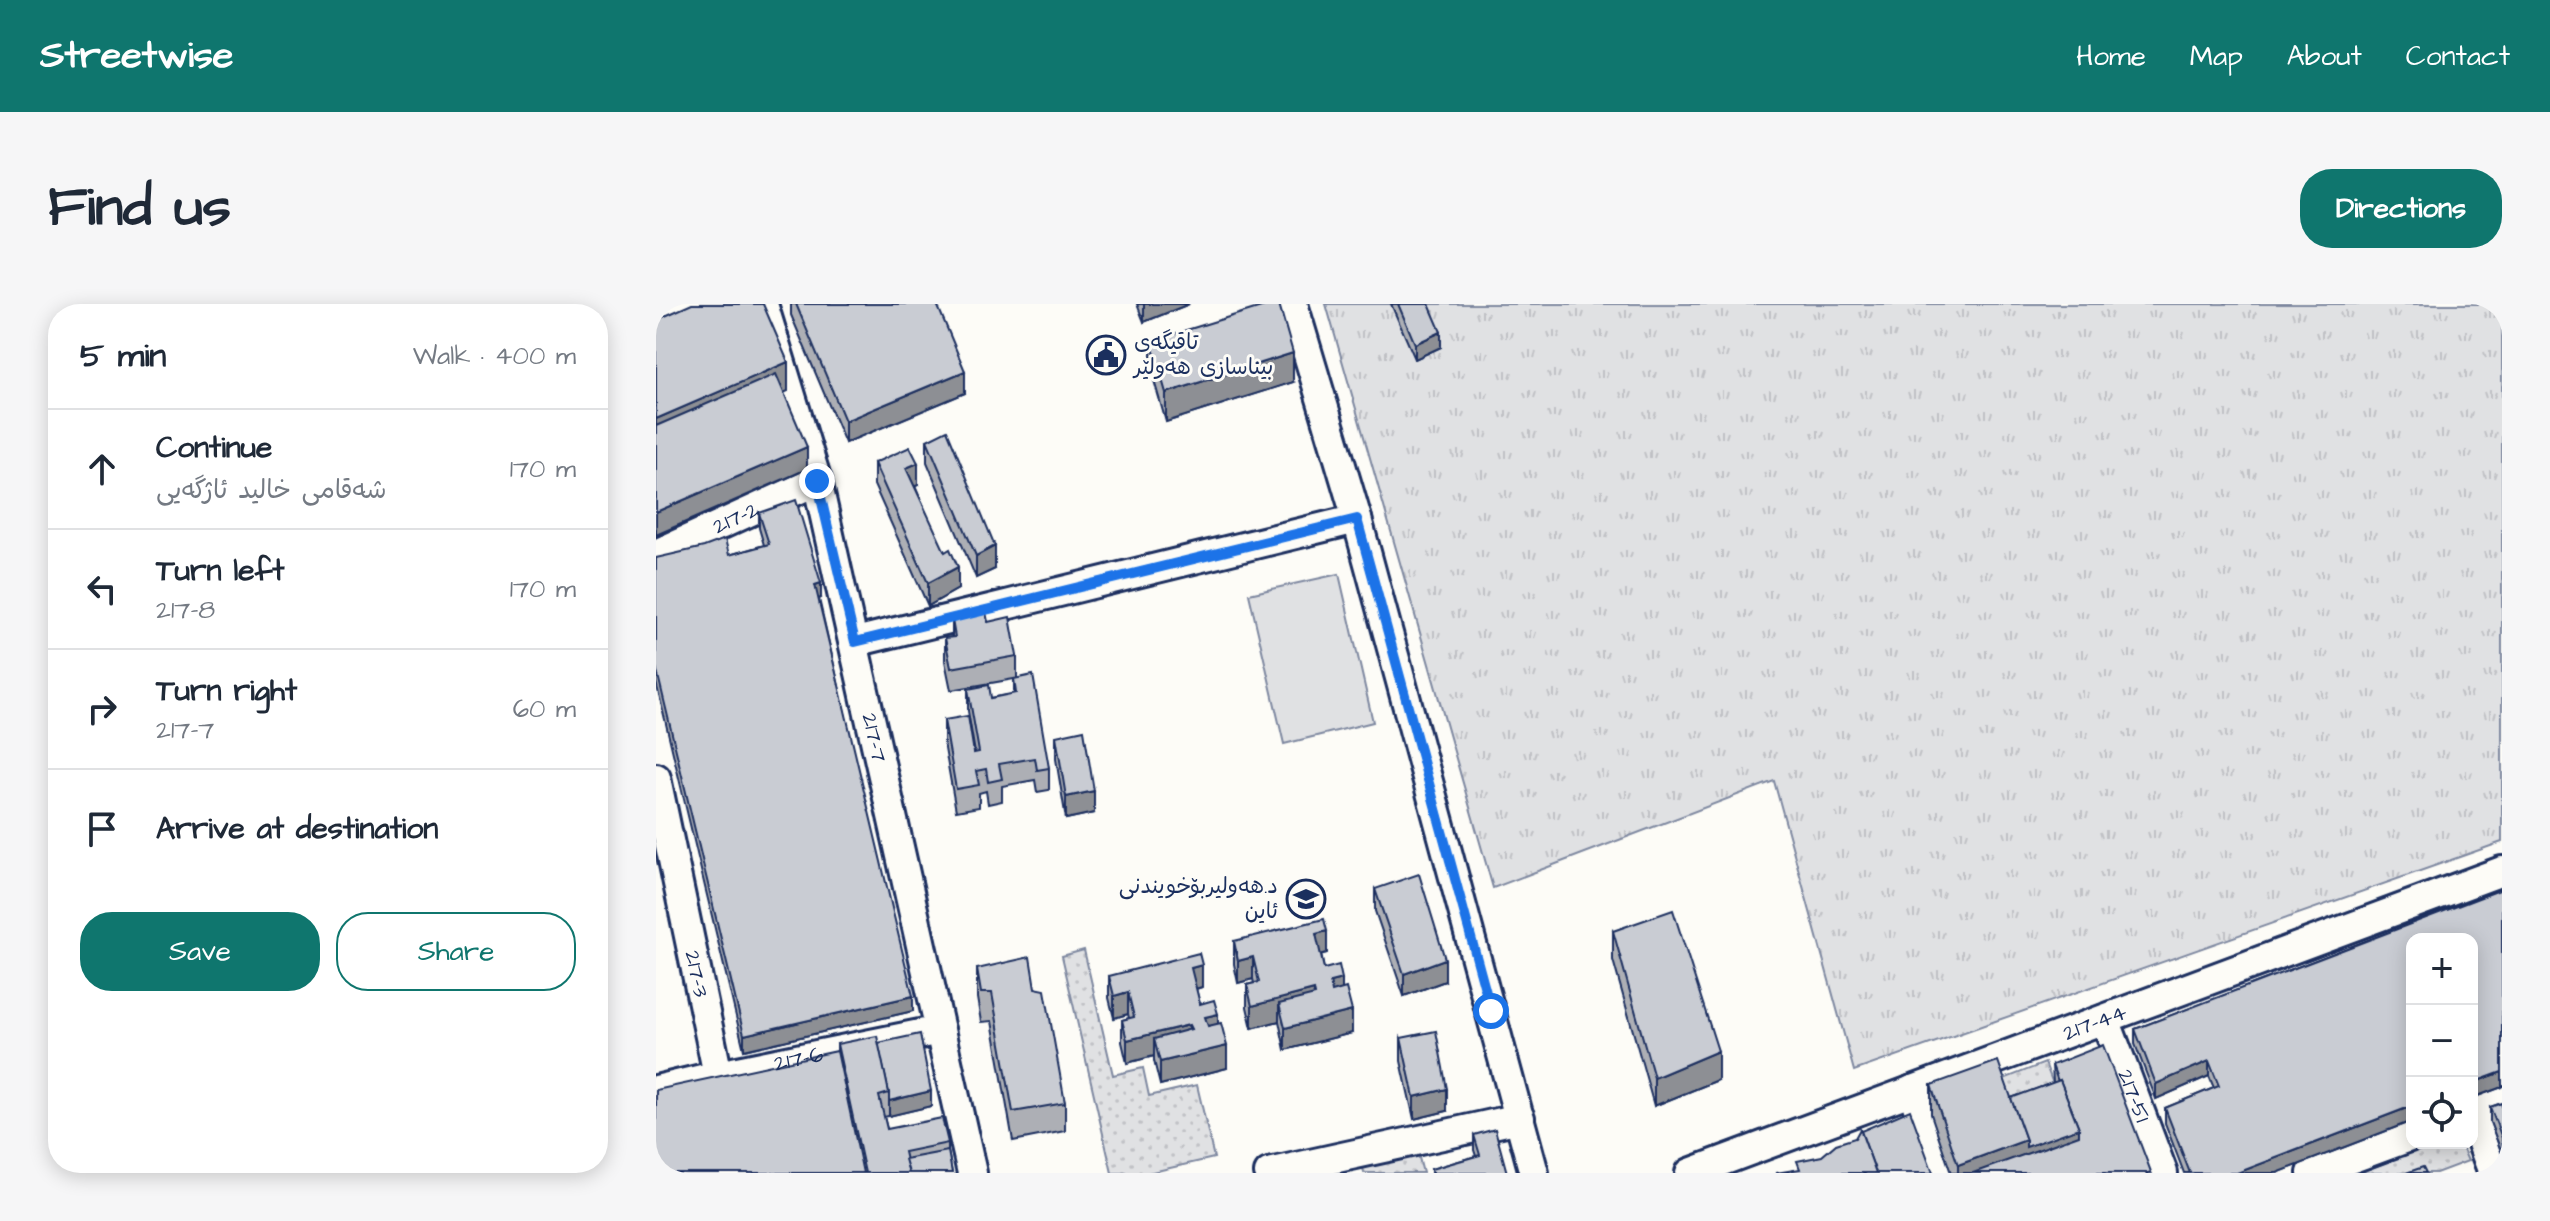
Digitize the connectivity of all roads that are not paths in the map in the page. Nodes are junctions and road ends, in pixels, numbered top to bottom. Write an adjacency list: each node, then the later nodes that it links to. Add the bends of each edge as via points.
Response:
1 (763, 304): 3 (street, 217-7)
2 (1293, 304): 4 (street)
3 (817, 481): 5 (street, 217-2); 6 (street, 217-7)
4 (1357, 519): 6 (street); 16 (street)
5 (656, 554)
6 (855, 642): 10 (street, 217-7)
7 (656, 779): 11 (street, 217-3)
8 (2502, 871): 9 (street, 217-44)
9 (2105, 1019): 13 (street, 217-44); 25 (street, 217-51)
10 (940, 1030): 11 (street, 217-6); 20 (street, 217-7)
11 (718, 1075): 12 (street, 217-6)
12 (656, 1090)
13 (1912, 1090): 23 (street, 217-44); 24 (street)
14 (2502, 1101): 15 (street)
15 (2478, 1112)
16 (1520, 1118): 19 (street); 22 (street)
17 (2478, 1132): 27 (street)
18 (2406, 1138): 26 (street)
19 (1330, 1166): 21 (street)
20 (972, 1173)
21 (1269, 1173)
22 (1534, 1173)
23 (1690, 1173)
24 (1940, 1173)
25 (2163, 1173)
26 (2312, 1173)
27 (2493, 1173)

